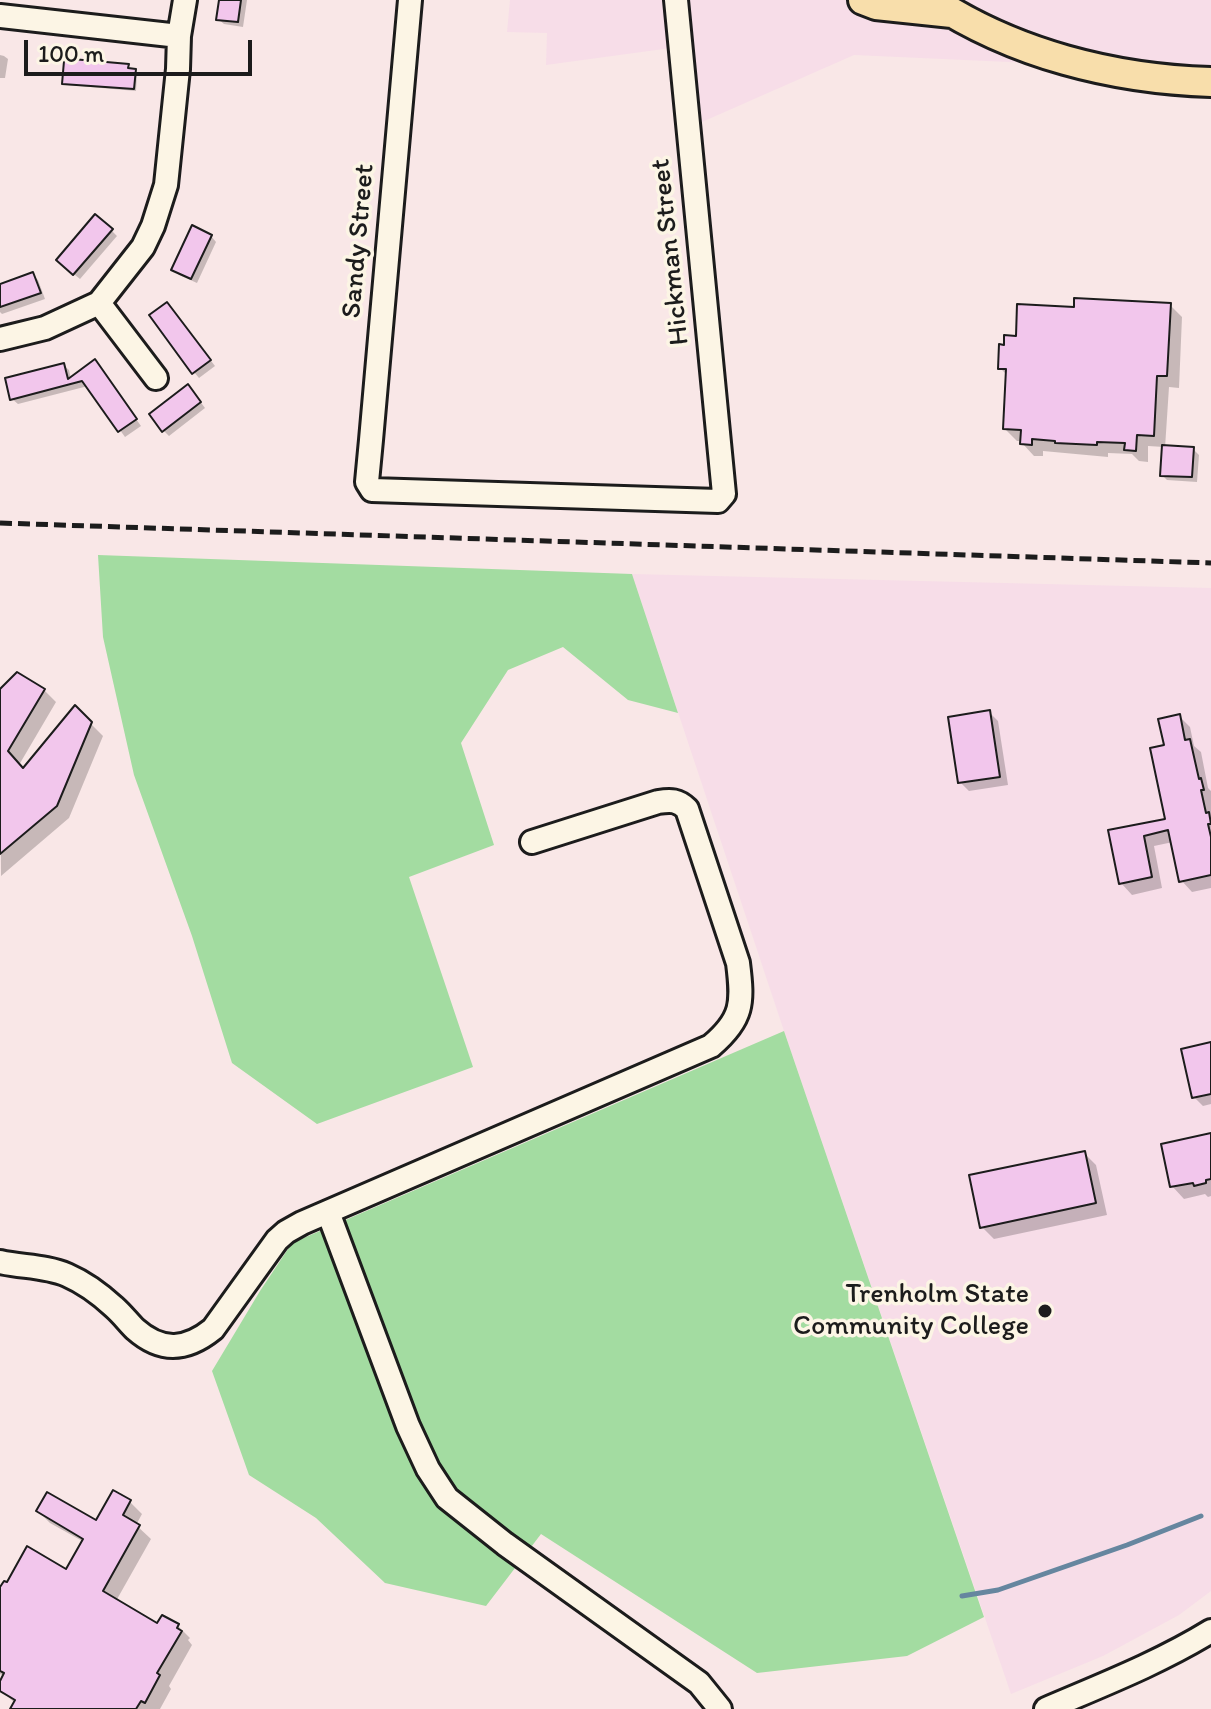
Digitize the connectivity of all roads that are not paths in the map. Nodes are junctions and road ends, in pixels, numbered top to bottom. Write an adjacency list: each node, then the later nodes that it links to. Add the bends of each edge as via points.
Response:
1 (185, 0): 7 (street)
2 (410, 0): 12 (street, Sandy Street, via 368,487)
3 (676, 0): 12 (street, Hickman Street)
4 (863, 0): 5 (main road)
5 (942, 7): 8 (main road, via 1016,44 1068,61)
6 (0, 16): 7 (street)
7 (179, 36): 9 (street, via 162,203 143,247)
8 (1211, 82)
9 (99, 303): 10 (street, via 45,328); 11 (street)
10 (0, 339)
11 (156, 378)
12 (722, 498)
13 (532, 842): 14 (street, via 658,802 681,803 738,963 741,986 735,1019 711,1046)
14 (328, 1212): 15 (street, via 277,1240 213,1329 184,1346 150,1341 113,1306 67,1275); 17 (street, via 408,1426 447,1498 699,1683)
15 (0, 1262)
16 (1211, 1631): 18 (street)
17 (720, 1709)
18 (1046, 1709)

